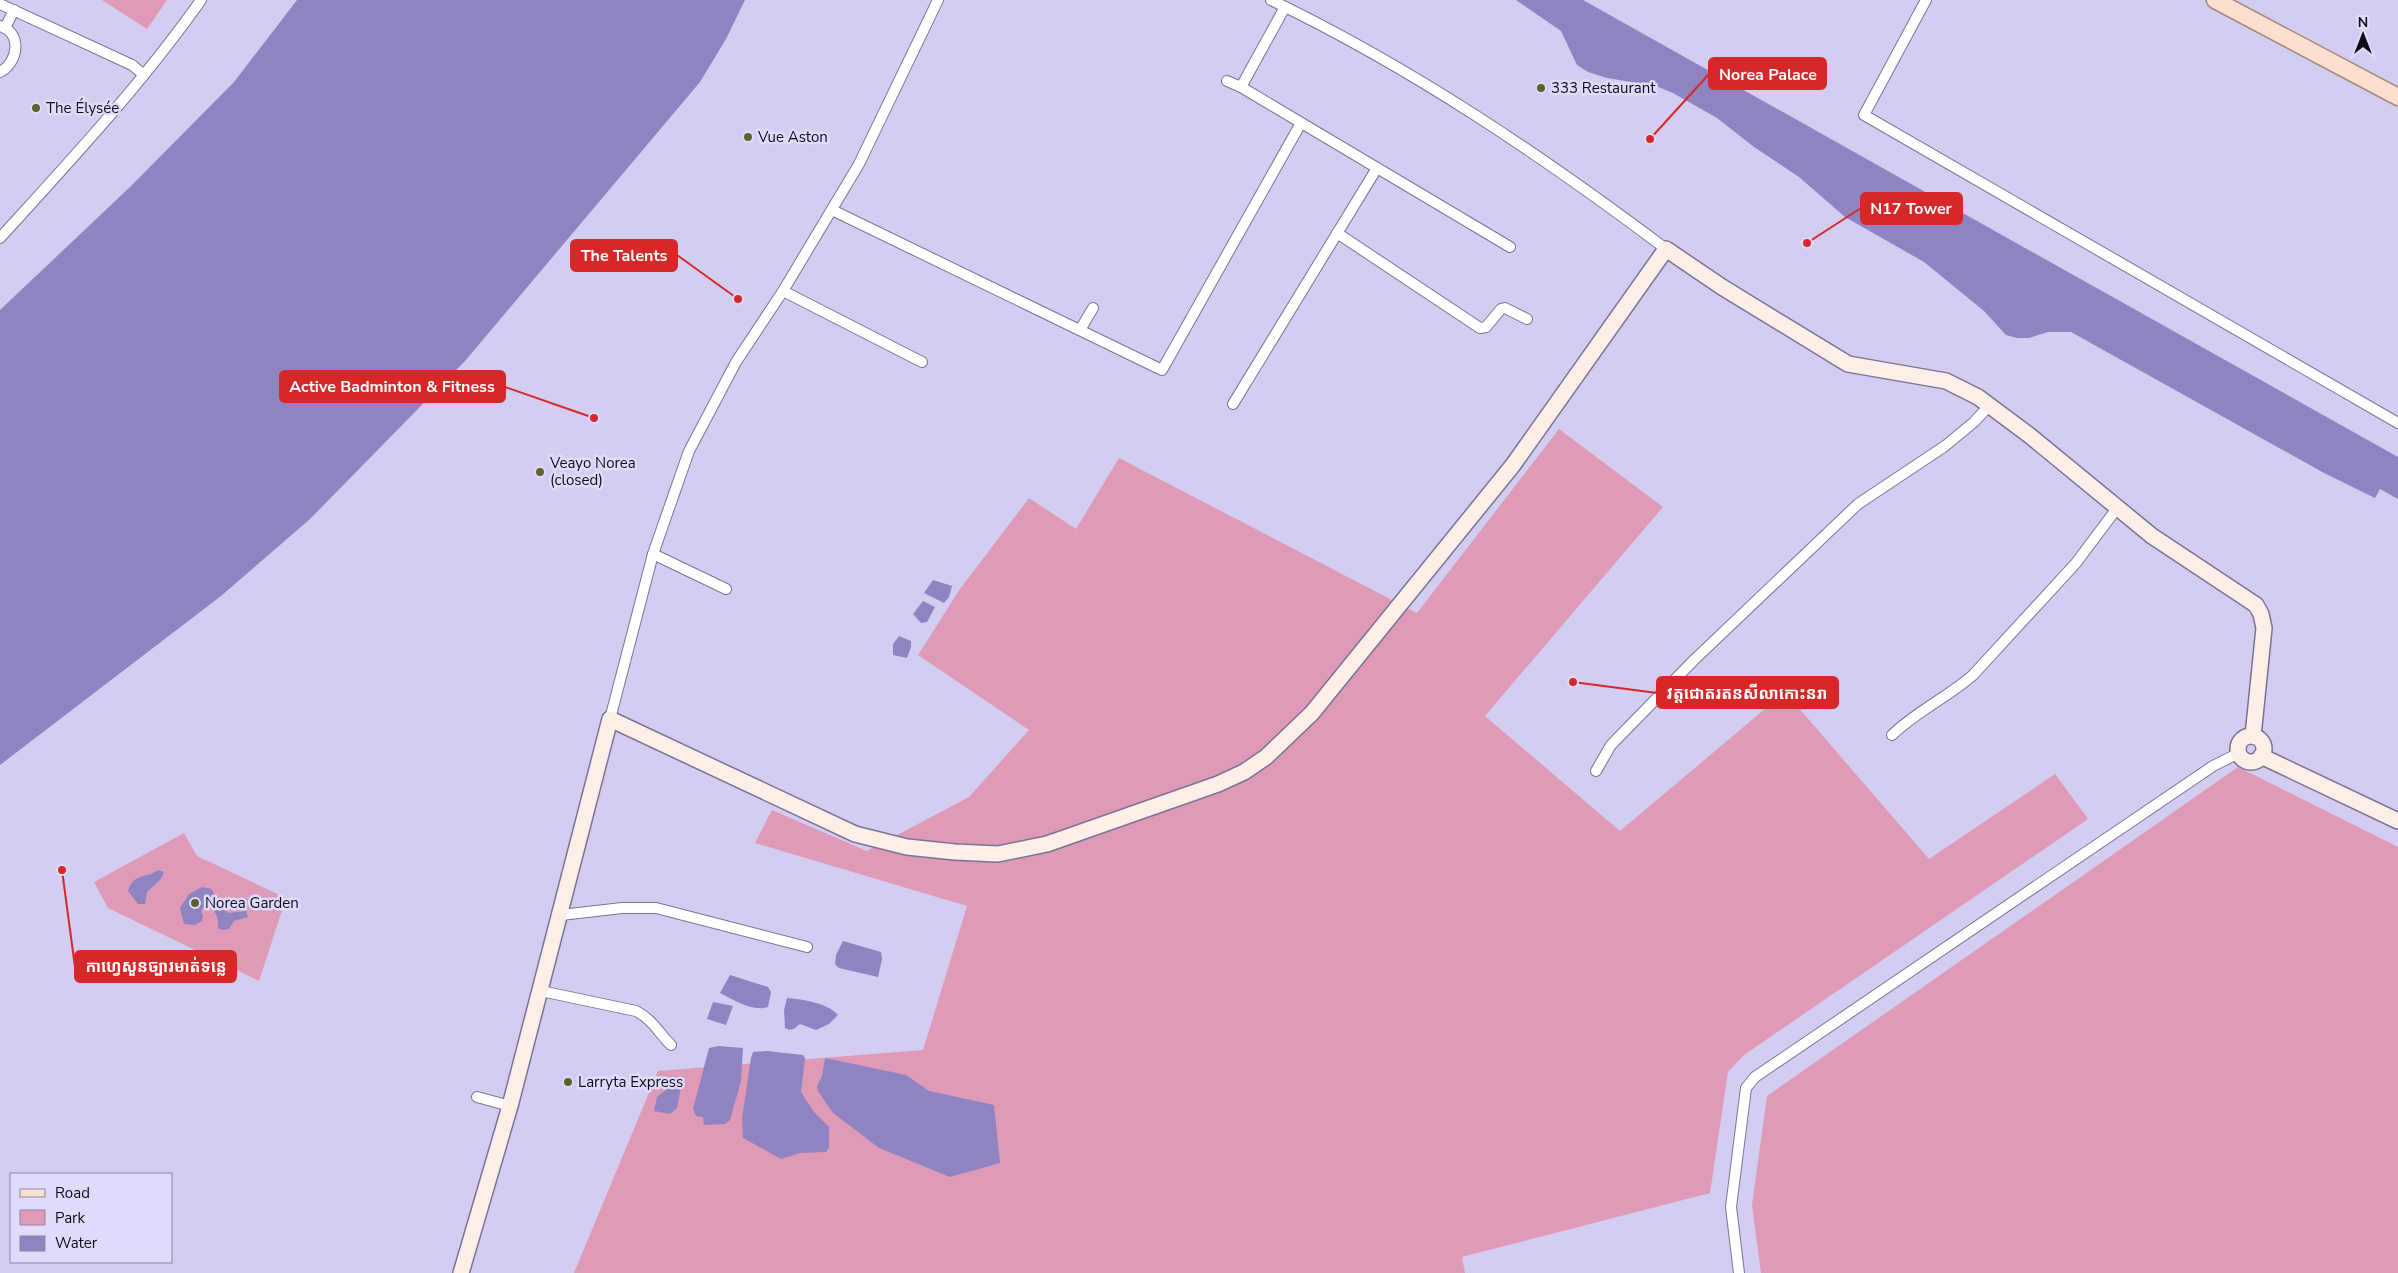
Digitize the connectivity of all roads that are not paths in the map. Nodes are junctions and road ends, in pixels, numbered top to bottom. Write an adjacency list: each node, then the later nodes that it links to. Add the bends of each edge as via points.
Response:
1 (200, 0): 11 (street)
2 (938, 0): 17 (street, via 859,164)
3 (1271, 0): 7 (street)
4 (1926, 0): 29 (street, via 1864,115)
5 (2216, 0): 14 (main road)
6 (0, 4): 8 (street)
7 (1285, 7): 13 (street); 21 (street, via 1444,94 1596,196)
8 (14, 10): 9 (street); 11 (street, via 132,65)
9 (2, 27): 10 (street, via 12,35 16,49 12,63)
10 (0, 72)
11 (144, 75): 19 (street)
12 (1228, 81): 13 (street)
13 (1241, 87): 15 (street)
14 (2398, 97)
15 (1301, 123): 16 (street); 25 (street, via 1162,370)
16 (1377, 168): 18 (street); 20 (street)
17 (832, 210): 22 (street); 25 (street)
18 (1337, 233): 24 (street, via 1480,328 1486,327 1505,308); 27 (street)
19 (0, 238)
20 (1510, 248)
21 (1666, 249): 28 (street, via 1848,364 1946,381); 33 (street, via 1513,465 1312,713 1266,757 1218,784 1047,844 998,854 955,852 907,846 855,834)
22 (783, 291): 26 (street); 31 (street, via 736,362 707,414 677,481)
23 (1093, 308): 25 (street)
24 (1528, 319)
25 (1080, 330)
26 (922, 362)
27 (1233, 404)
28 (1989, 406): 30 (street); 38 (street, via 1945,446 1858,504 1779,577 1611,745)
29 (2398, 422)
30 (2118, 507): 34 (street, via 2076,563 1973,675 1957,689 1909,718); 35 (street, via 2152,536 2256,605 2264,628)
31 (653, 554): 32 (street); 33 (street)
32 (726, 589)
33 (610, 719): 40 (street)
34 (1892, 735)
35 (2253, 736): 36 (street, via 2240,741); 37 (street, via 2263,745)
36 (2239, 753): 37 (street, via 2249,761); 47 (street, via 2213,766 1755,1077 1746,1088 1731,1207)
37 (2261, 756): 39 (street)
38 (1596, 770)
39 (2398, 821)
40 (561, 915): 41 (street, via 656,908); 42 (street)
41 (807, 947)
42 (541, 991): 43 (street, via 636,1011 648,1017); 45 (street)
43 (671, 1045)
44 (477, 1097): 45 (street)
45 (510, 1106): 46 (street)
46 (461, 1273)
47 (1739, 1273)

